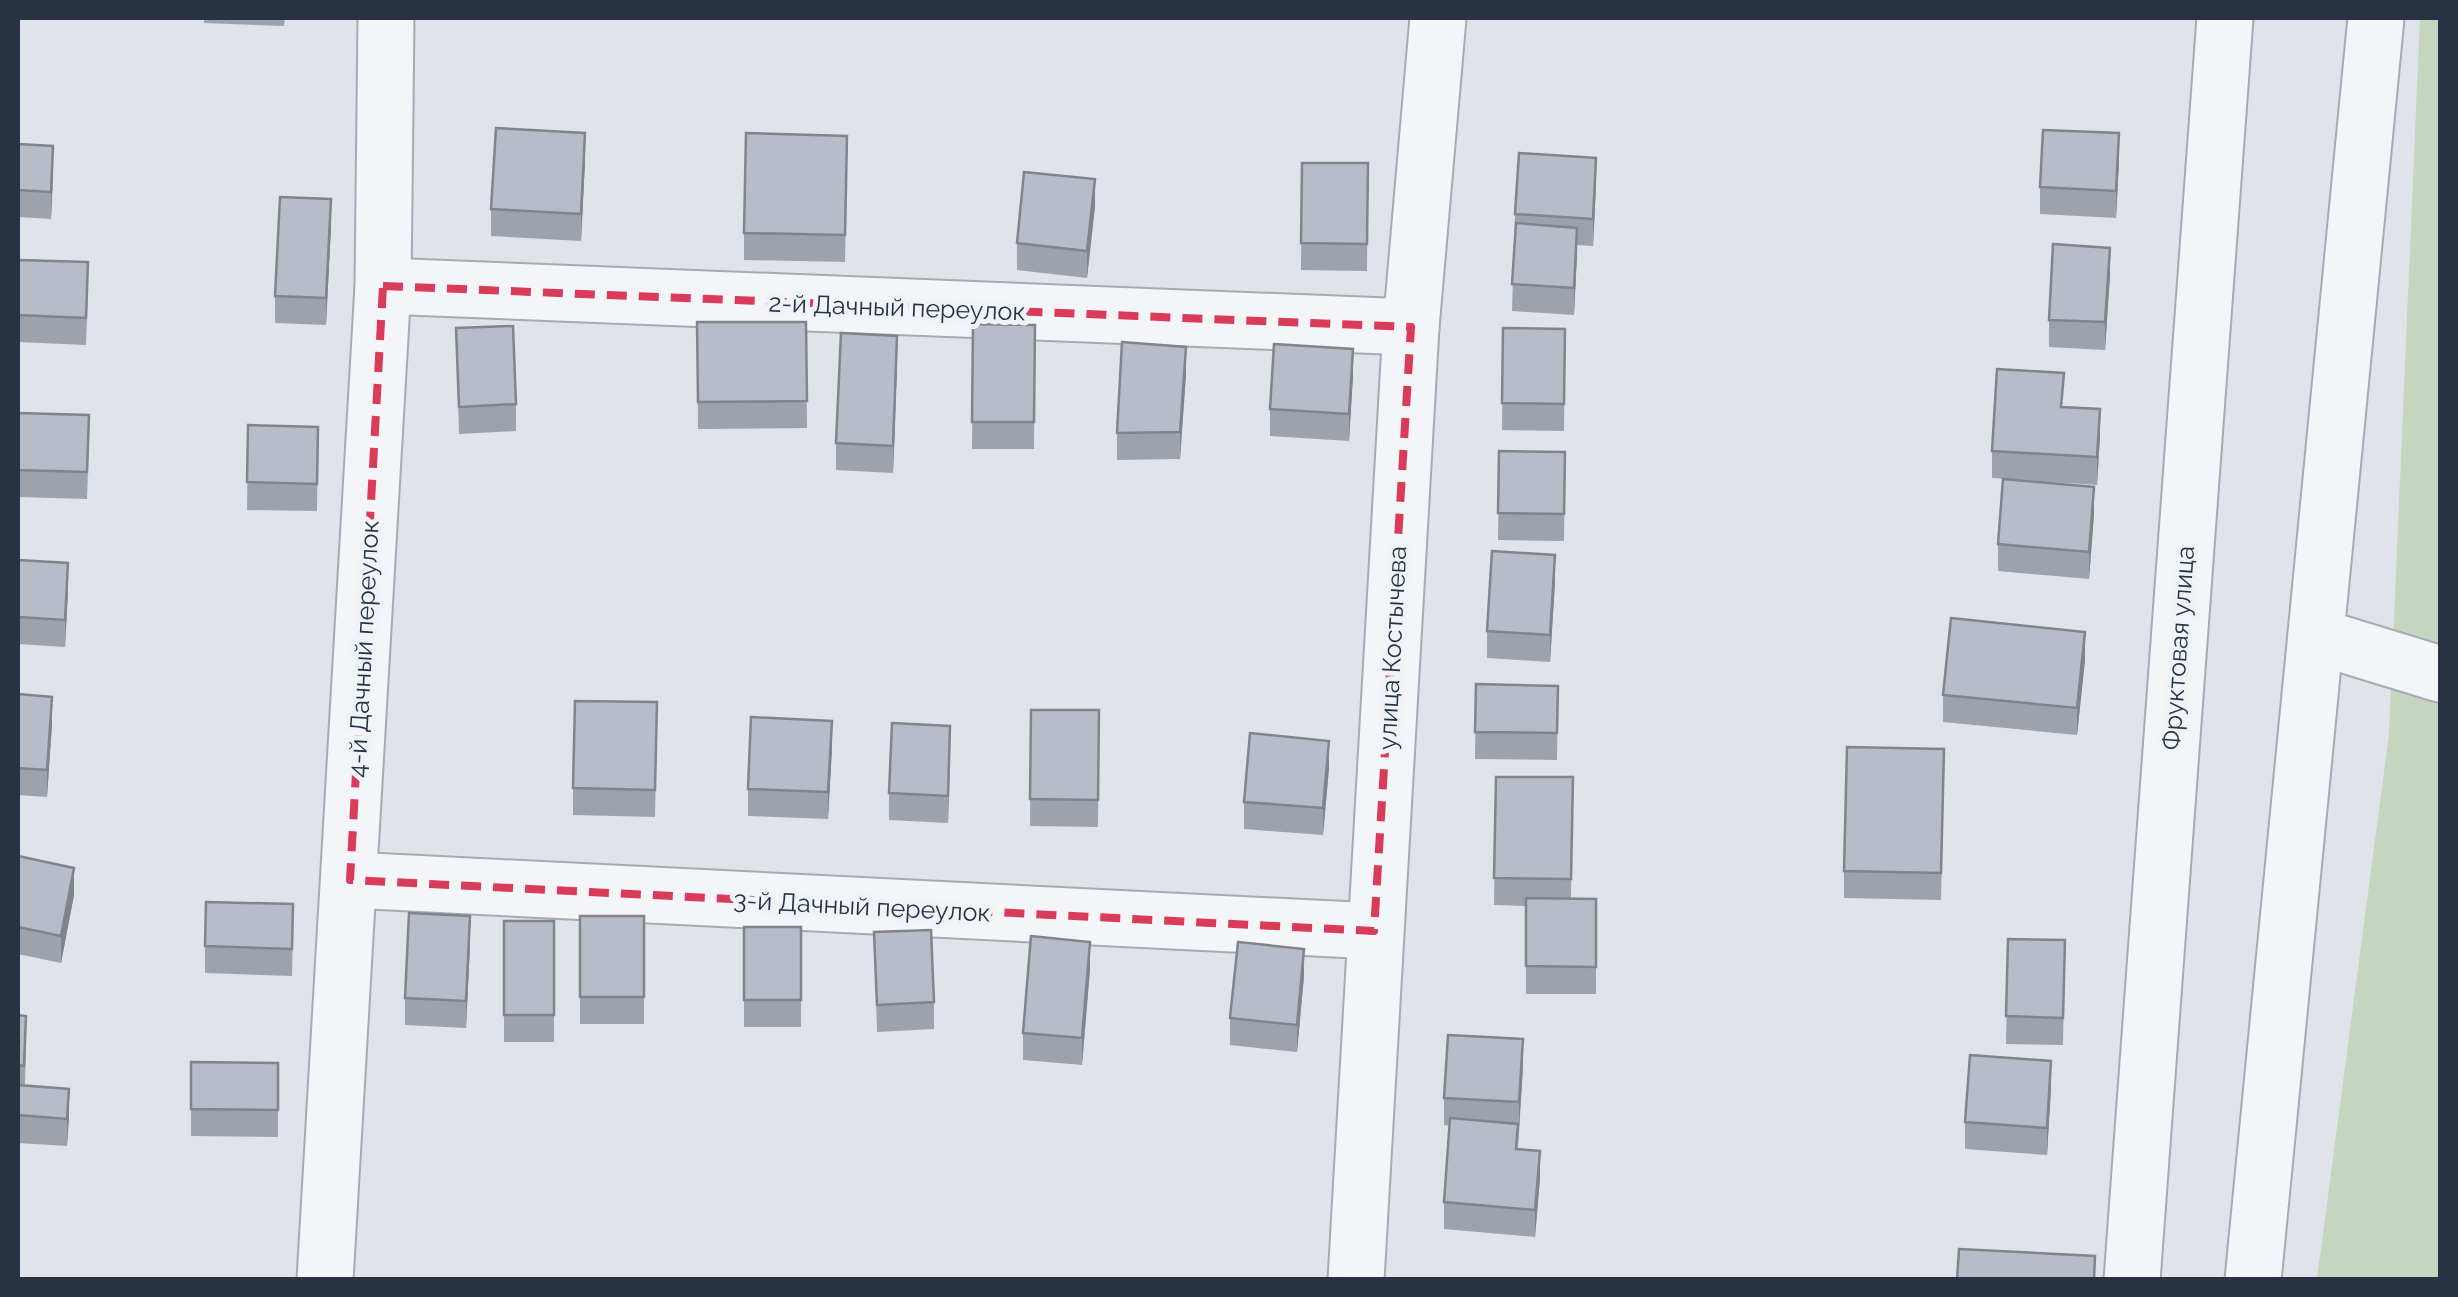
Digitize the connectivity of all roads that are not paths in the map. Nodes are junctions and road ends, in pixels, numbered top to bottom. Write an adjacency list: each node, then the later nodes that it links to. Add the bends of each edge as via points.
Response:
1 (386, 18): 5 (street, 4-й Дачный переулок)
2 (1438, 18): 6 (street, улица Костычева)
3 (2225, 18): 13 (street, Фруктовая улица)
4 (2376, 18): 7 (street)
5 (383, 286): 6 (street, 2-й Дачный переулок); 9 (street, 4-й Дачный переулок)
6 (1411, 327): 10 (street, улица Костычева)
7 (2316, 636): 8 (street); 14 (street)
8 (2440, 674)
9 (350, 880): 10 (street, 3-й Дачный переулок); 11 (street, 4-й Дачный переулок)
10 (1374, 931): 12 (street, улица Костычева)
11 (324, 1280)
12 (1356, 1280)
13 (2132, 1280)
14 (2253, 1280)

